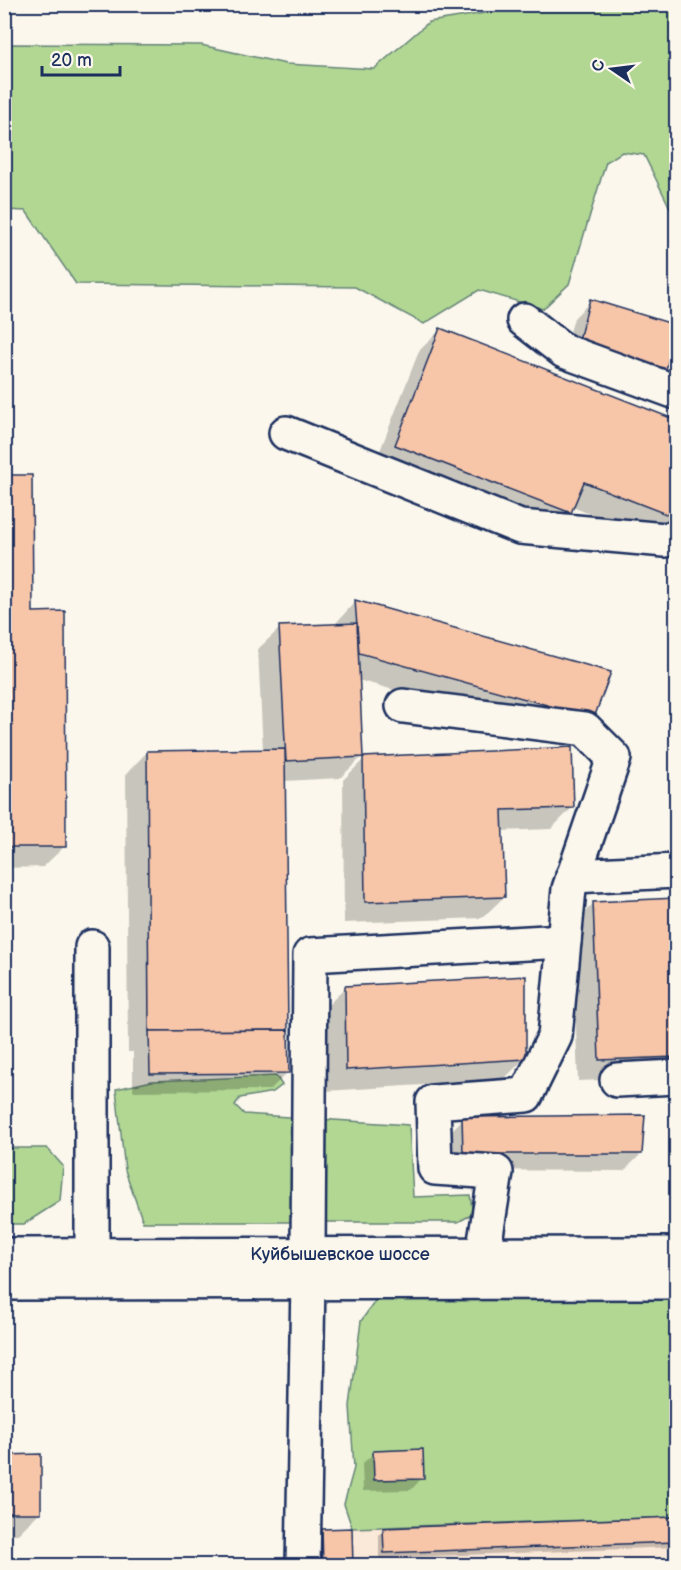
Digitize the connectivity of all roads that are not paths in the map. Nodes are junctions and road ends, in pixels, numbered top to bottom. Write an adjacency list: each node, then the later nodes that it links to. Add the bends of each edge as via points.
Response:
1 (524, 320): 2 (main road, via 564,351)
2 (676, 392)
3 (286, 433): 4 (main road, via 520,526)
4 (676, 538)
5 (403, 706): 7 (main road, via 585,729 614,758)
6 (676, 871): 7 (main road)
7 (573, 876): 8 (main road)
8 (564, 941): 12 (main road, via 555,1036 526,1095 433,1102 435,1168 496,1172); 16 (main road, via 310,955)
9 (92, 947): 15 (main road)
10 (676, 1077): 11 (main road)
11 (617, 1080)
12 (483, 1254): 13 (main road, Куйбышевское шоссе); 16 (main road, Куйбышевское шоссе)
13 (676, 1254)
14 (4, 1255): 15 (main road, Куйбышевское шоссе)
15 (92, 1255): 16 (main road, Куйбышевское шоссе)
16 (308, 1267): 17 (main road, Куйбышевское шоссе); 18 (main road, Куйбышевское шоссе); 19 (main road)
17 (676, 1282)
18 (4, 1283)
19 (303, 1566)

